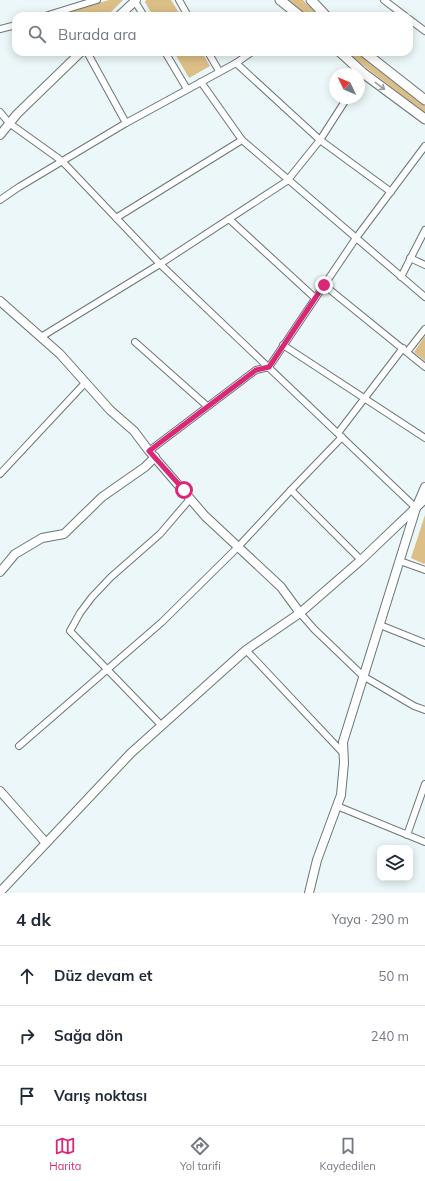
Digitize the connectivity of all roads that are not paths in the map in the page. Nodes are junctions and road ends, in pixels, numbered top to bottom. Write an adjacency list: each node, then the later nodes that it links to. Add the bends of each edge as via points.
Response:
1 (97, 0): 7 (street)
2 (135, 0): 8 (street); 9 (street)
3 (179, 0): 10 (street)
4 (280, 0): 11 (main road)
5 (311, 0): 12 (main road)
6 (384, 0): 13 (street)
7 (64, 12)
8 (123, 12)
9 (142, 12)
10 (186, 12)
11 (295, 12)
12 (322, 12)
13 (400, 12)
14 (413, 22): 17 (street)
15 (12, 26): 16 (street)
16 (0, 29)
17 (425, 31)
18 (77, 56): 35 (street)
19 (89, 56): 36 (street)
20 (168, 56): 30 (street)
21 (210, 56): 27 (street)
22 (246, 56): 25 (street)
23 (344, 56): 26 (main road)
24 (369, 56): 31 (main road)
25 (236, 63): 27 (street); 39 (street)
26 (354, 68)
27 (219, 71): 29 (street)
28 (365, 79): 34 (main road, one-way to 34)
29 (201, 82): 30 (street); 38 (street)
30 (187, 89): 36 (street)
31 (425, 100)
32 (343, 104): 39 (street)
33 (0, 112): 35 (street)
34 (425, 120)
35 (9, 123): 37 (street); 41 (street)
36 (126, 123): 41 (street)
37 (0, 135)
38 (242, 140): 42 (street); 45 (street)
39 (320, 140): 42 (street); 43 (street)
40 (425, 146): 43 (street)
41 (62, 161): 44 (street); 45 (street)
42 (287, 180): 46 (street); 48 (street)
43 (391, 192): 48 (street)
44 (0, 200)
45 (116, 218): 50 (street)
46 (229, 219): 50 (street); 55 (street)
47 (425, 230): 49 (street)
48 (356, 238): 52 (street); 53 (street)
49 (410, 258): 51 (street); 52 (street)
50 (160, 264): 58 (street); 62 (street)
51 (425, 265)
52 (401, 277): 54 (street)
53 (324, 285): 55 (street); 61 (street)
54 (425, 297)
55 (315, 298): 60 (street)
56 (0, 301): 58 (street)
57 (425, 329): 61 (street)
58 (41, 337): 64 (street)
59 (135, 342): 66 (street)
60 (283, 345): 62 (street); 65 (street)
61 (405, 350): 63 (street); 65 (street)
62 (269, 367): 66 (street, via 256,370); 67 (street)
63 (425, 367)
64 (85, 383): 70 (street, via 134,431); 72 (street)
65 (364, 398): 67 (street); 69 (street)
66 (207, 406): 70 (street)
67 (338, 432): 68 (street)
68 (342, 438): 74 (street); 77 (street)
69 (425, 438)
70 (149, 451): 71 (street)
71 (154, 457): 75 (street); 82 (street, via 145,467 102,497 64,534 42,538 15,554)
72 (0, 474)
73 (425, 487): 77 (street)
74 (291, 490): 78 (street); 79 (street)
75 (190, 499): 78 (street); 87 (street, via 160,534 92,597 70,631)
76 (425, 499): 77 (street)
77 (416, 508): 79 (street); 80 (street)
78 (238, 547): 83 (street, via 281,587); 87 (street, via 162,622)
79 (361, 560): 83 (street)
80 (400, 561): 81 (street); 84 (street)
81 (425, 570)
82 (0, 572)
83 (300, 612): 86 (street); 88 (street)
84 (380, 625): 85 (street); 88 (street)
85 (425, 643)
86 (246, 650): 90 (street); 92 (street)
87 (108, 670): 90 (street); 91 (street)
88 (363, 676): 89 (street); 92 (street, via 343,742)
89 (425, 710)
90 (162, 726): 98 (street, via 131,753)
91 (19, 746)
92 (344, 753): 95 (street, via 341,795)
93 (425, 784): 96 (street)
94 (0, 792): 98 (street)
95 (337, 806): 96 (street); 100 (street, via 317,860)
96 (407, 835): 97 (street)
97 (425, 842)
98 (46, 843): 99 (street)
99 (0, 892)
100 (309, 893)

